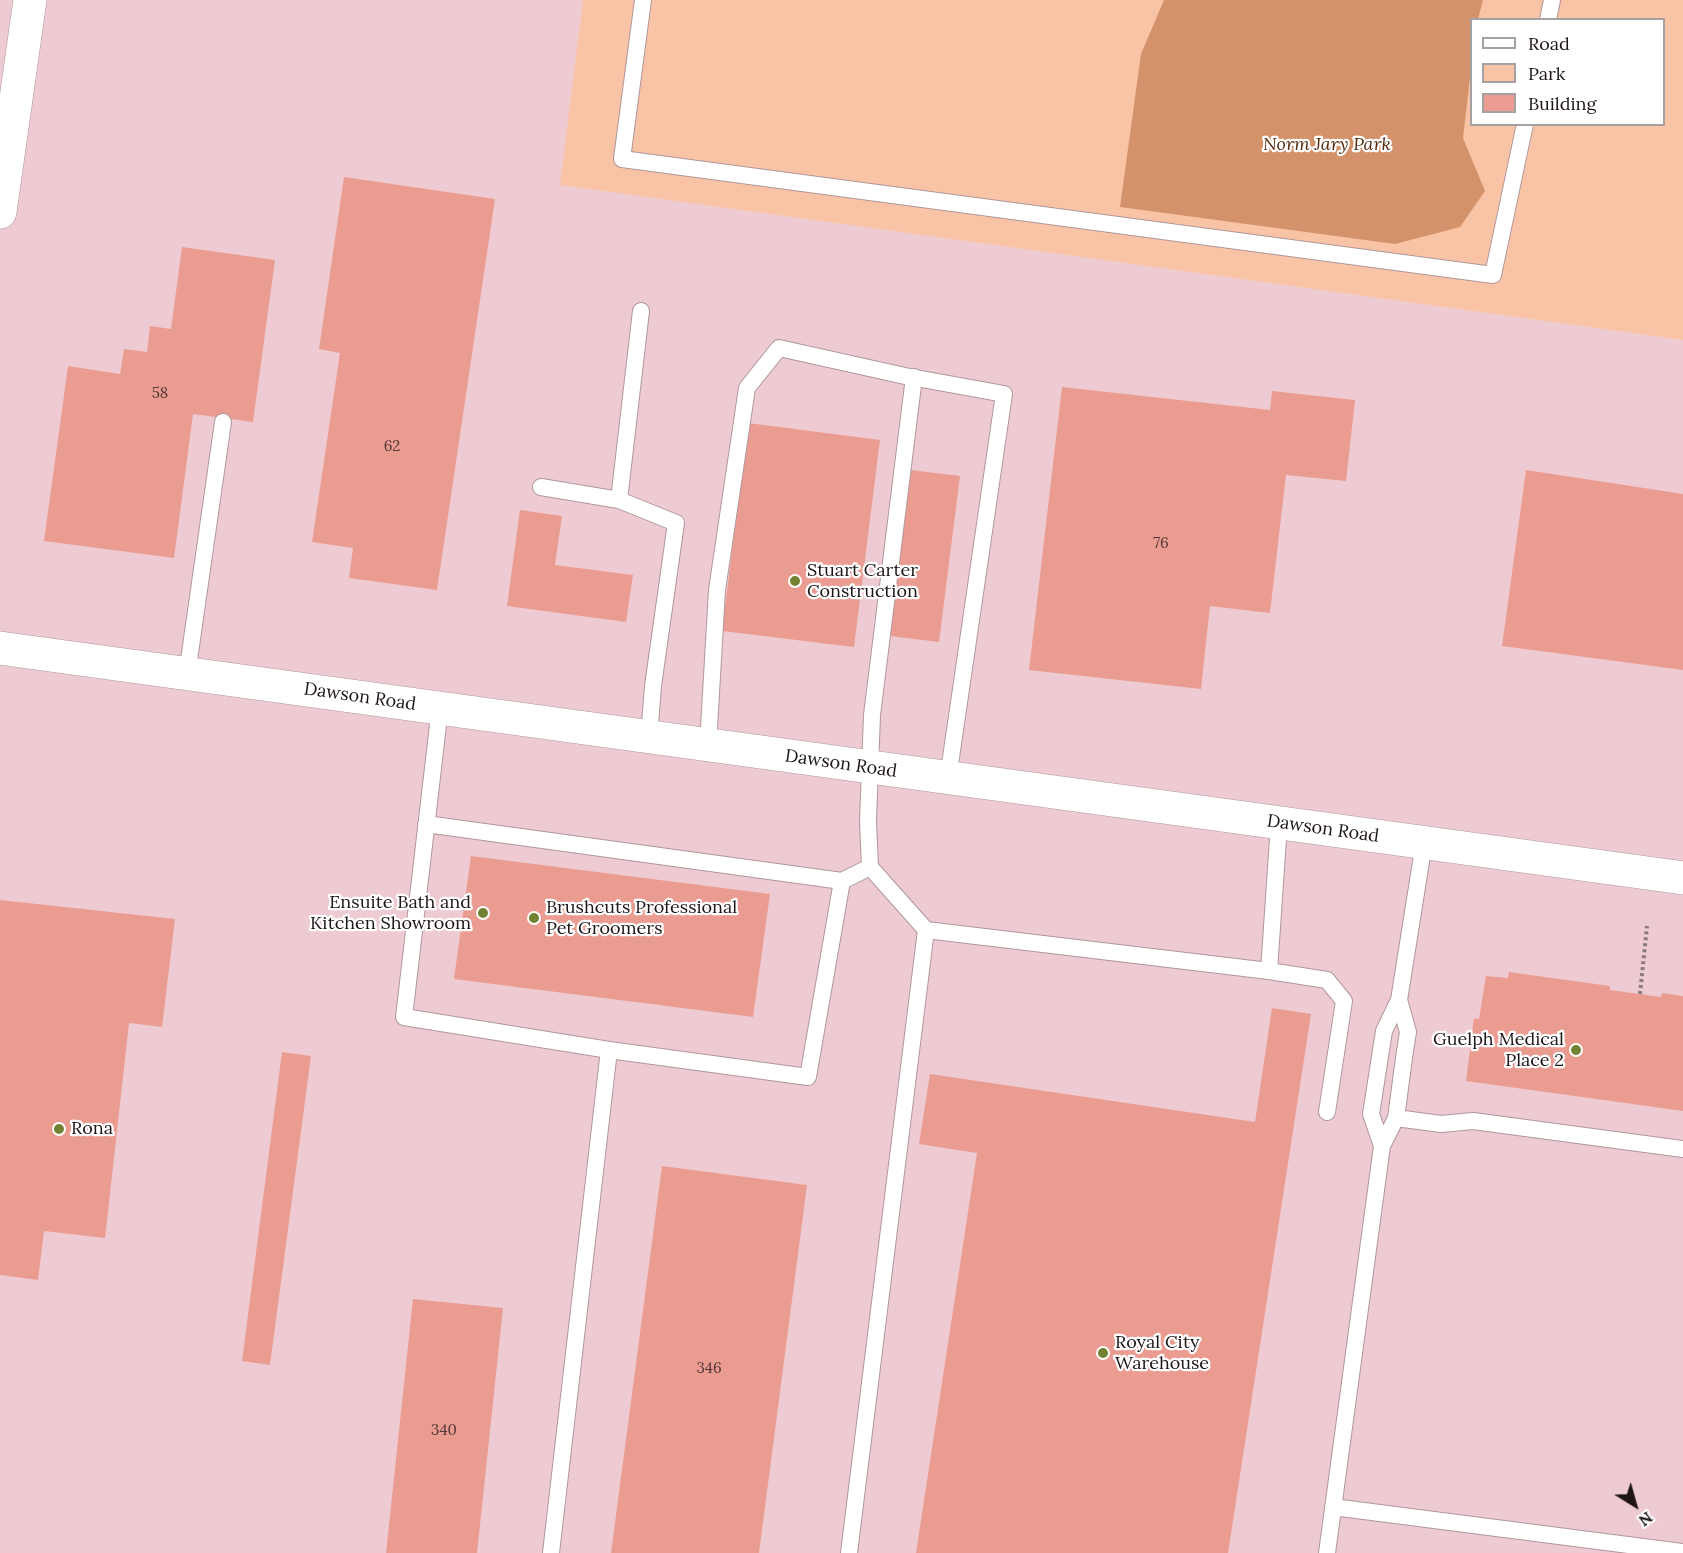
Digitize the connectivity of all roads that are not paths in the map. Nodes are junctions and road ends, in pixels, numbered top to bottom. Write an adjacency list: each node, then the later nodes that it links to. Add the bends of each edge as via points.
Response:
1 (30, 0): 6 (street)
2 (643, 0): 5 (lane, via 622,159 1493,275)
3 (1552, 0): 4 (lane)
4 (1548, 18)
5 (1526, 126)
6 (0, 212)
7 (641, 311): 11 (lane)
8 (914, 377): 16 (lane, via 779,348 747,388 717,590); 17 (lane); 18 (lane, via 1005,394)
9 (223, 422): 13 (lane)
10 (541, 487): 11 (lane)
11 (619, 500): 15 (lane, via 676,523)
12 (0, 648): 13 (street, Dawson Road)
13 (187, 674): 14 (street, Dawson Road)
14 (440, 708): 15 (street, Dawson Road); 19 (lane)
15 (649, 737): 16 (street, Dawson Road)
16 (708, 745): 17 (street, Dawson Road)
17 (869, 767): 18 (street, Dawson Road); 22 (lane)
18 (948, 778): 20 (street, Dawson Road)
19 (426, 824): 24 (lane); 28 (lane, via 404,1017)
20 (1279, 824): 21 (street, Dawson Road); 26 (lane)
21 (1424, 843): 23 (street, Dawson Road); 27 (lane)
22 (870, 867): 24 (lane); 25 (lane)
23 (1683, 878)
24 (842, 881): 28 (lane, via 808,1077)
25 (926, 930): 26 (lane); 36 (lane)
26 (1269, 971): 29 (lane, via 1327,980 1344,1001)
27 (1399, 1000): 30 (lane, via 1407,1032); 31 (lane, via 1384,1030 1371,1114)
28 (609, 1050): 35 (lane)
29 (1327, 1112)
30 (1395, 1118): 31 (lane); 32 (lane, via 1441,1124 1483,1122)
31 (1382, 1146): 33 (lane)
32 (1683, 1149)
33 (1333, 1507): 34 (lane); 37 (lane)
34 (1683, 1551)
35 (551, 1553)
36 (849, 1553)
37 (1327, 1553)

